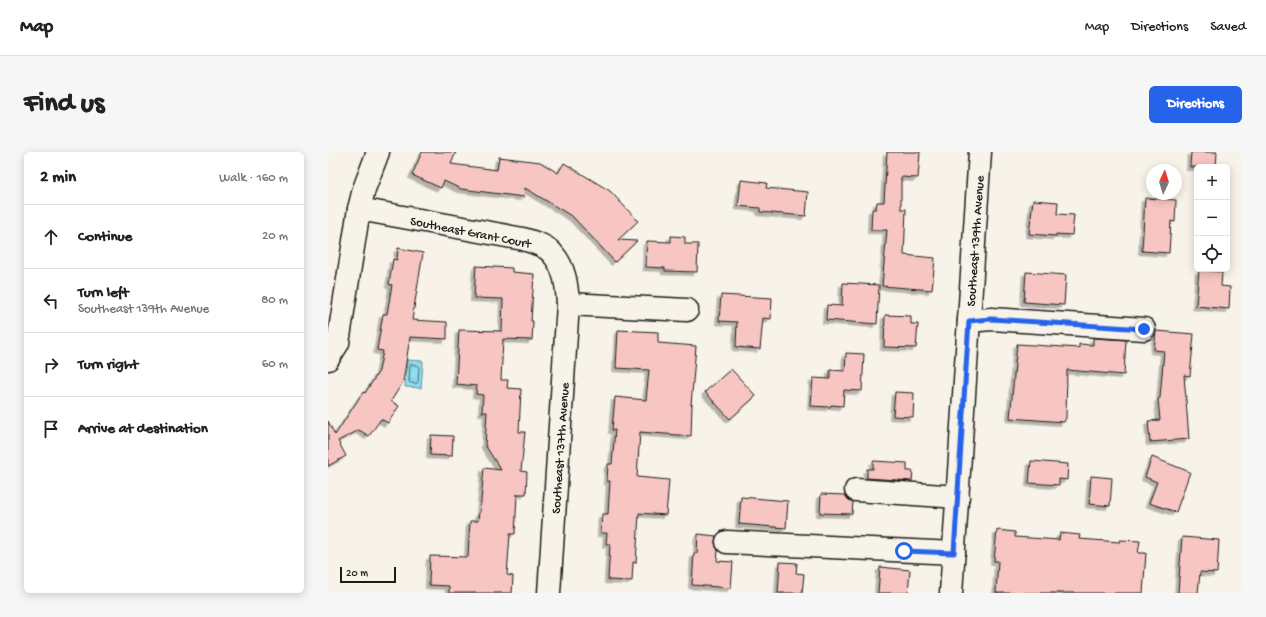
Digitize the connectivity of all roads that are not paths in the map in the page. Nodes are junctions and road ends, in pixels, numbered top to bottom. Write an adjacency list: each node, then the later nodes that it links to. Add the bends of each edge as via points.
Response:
1 (378, 152): 3 (street)
2 (980, 152): 6 (street, Southeast 139th Avenue)
3 (359, 209): 4 (street, Southeast Grant Court, via 540,244 552,252 562,268 567,285); 8 (street, via 338,343)
4 (568, 304): 5 (street); 13 (street, Southeast 137th Avenue)
5 (687, 310)
6 (969, 321): 7 (street, via 991,319); 10 (street, Southeast 139th Avenue)
7 (1144, 329)
8 (328, 359)
9 (856, 490): 10 (street)
10 (958, 497): 12 (street, Southeast 139th Avenue)
11 (727, 542): 12 (street)
12 (954, 553): 14 (street, Southeast 139th Avenue)
13 (549, 593)
14 (951, 593)

